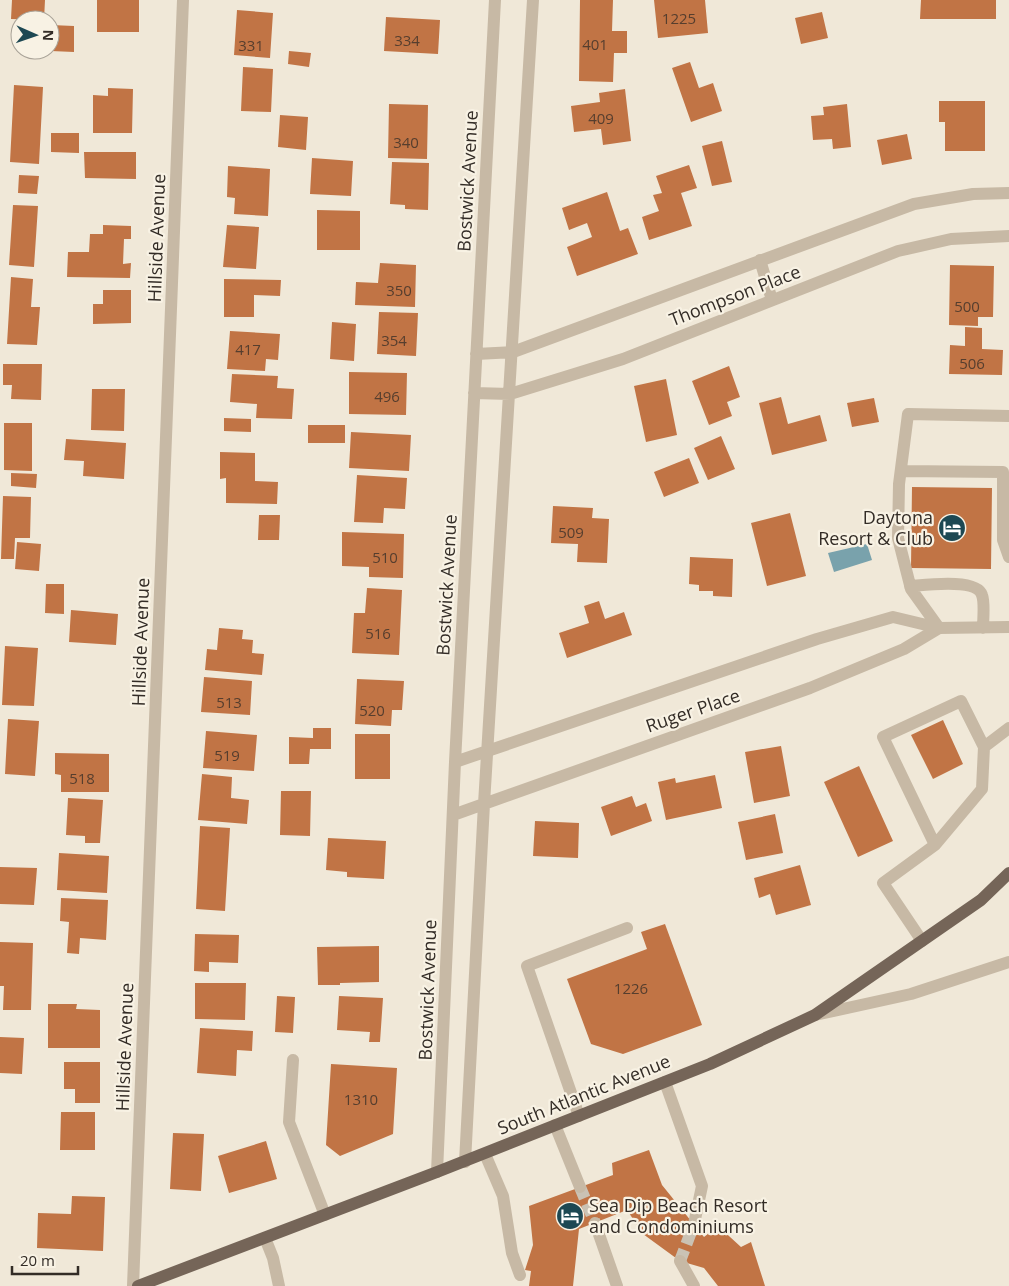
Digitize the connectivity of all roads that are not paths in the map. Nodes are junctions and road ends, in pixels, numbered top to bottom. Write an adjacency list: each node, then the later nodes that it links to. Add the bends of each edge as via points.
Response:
1 (183, 0): 46 (street, Hillside Avenue)
2 (495, 0): 9 (street, Bostwick Avenue)
3 (533, 0): 8 (street)
4 (1009, 193): 6 (street, Thompson Place, via 973,194 914,204)
5 (1009, 236): 7 (street, Thompson Place, via 951,239 898,251)
6 (760, 260): 7 (street); 8 (street, Thompson Place)
7 (772, 300): 11 (street, Thompson Place, via 623,359)
8 (513, 352): 9 (street, Thompson Place); 11 (street)
9 (476, 354): 10 (street, Bostwick Avenue)
10 (474, 393): 11 (street, Thompson Place); 22 (street, Bostwick Avenue)
11 (510, 394): 21 (street)
12 (1009, 416): 13 (street, via 908,414)
13 (901, 470): 14 (street, via 1003,472 1003,540); 15 (street, via 898,538)
14 (1009, 557)
15 (910, 586): 17 (street); 18 (street, via 966,585 977,588 982,595)
16 (1009, 627): 18 (street, Ruger Place)
17 (939, 628): 18 (street, Ruger Place); 21 (street, Ruger Place, via 893,617 817,639); 23 (street, Ruger Place, via 904,650 810,688)
18 (983, 628)
19 (1009, 728): 20 (street)
20 (984, 747): 25 (street, via 982,789); 25 (street, via 961,701 883,737)
21 (488, 750): 22 (street, Ruger Place); 23 (street)
22 (455, 762): 24 (street, Bostwick Avenue)
23 (484, 804): 24 (street, Ruger Place); 36 (street)
24 (453, 815): 37 (street, Bostwick Avenue)
25 (935, 845): 28 (street, via 883,883)
26 (1009, 873): 28 (main road, South Atlantic Avenue, via 981,900)
27 (628, 928): 33 (street, via 527,966)
28 (922, 941): 30 (main road, South Atlantic Avenue)
29 (1009, 962): 30 (street, via 911,994)
30 (815, 1015): 32 (main road, South Atlantic Avenue)
31 (293, 1060): 39 (street, via 289,1122)
32 (665, 1082): 33 (main road, South Atlantic Avenue); 41 (street, via 702,1186)
33 (579, 1116): 34 (main road, South Atlantic Avenue)
34 (555, 1126): 35 (main road, South Atlantic Avenue); 38 (street)
35 (485, 1154): 36 (main road, South Atlantic Avenue); 44 (street, via 503,1196 512,1253)
36 (465, 1162): 37 (main road, South Atlantic Avenue)
37 (437, 1172): 39 (main road, South Atlantic Avenue)
38 (580, 1187)
39 (325, 1215): 42 (main road, South Atlantic Avenue)
40 (595, 1223): 49 (street)
41 (694, 1224)
42 (265, 1238): 45 (main road, South Atlantic Avenue); 48 (street)
43 (680, 1261): 50 (street)
44 (520, 1274)
45 (155, 1283): 47 (main road, South Atlantic Avenue)
46 (133, 1286)
47 (138, 1286)
48 (279, 1286)
49 (617, 1286)
50 (694, 1286)

